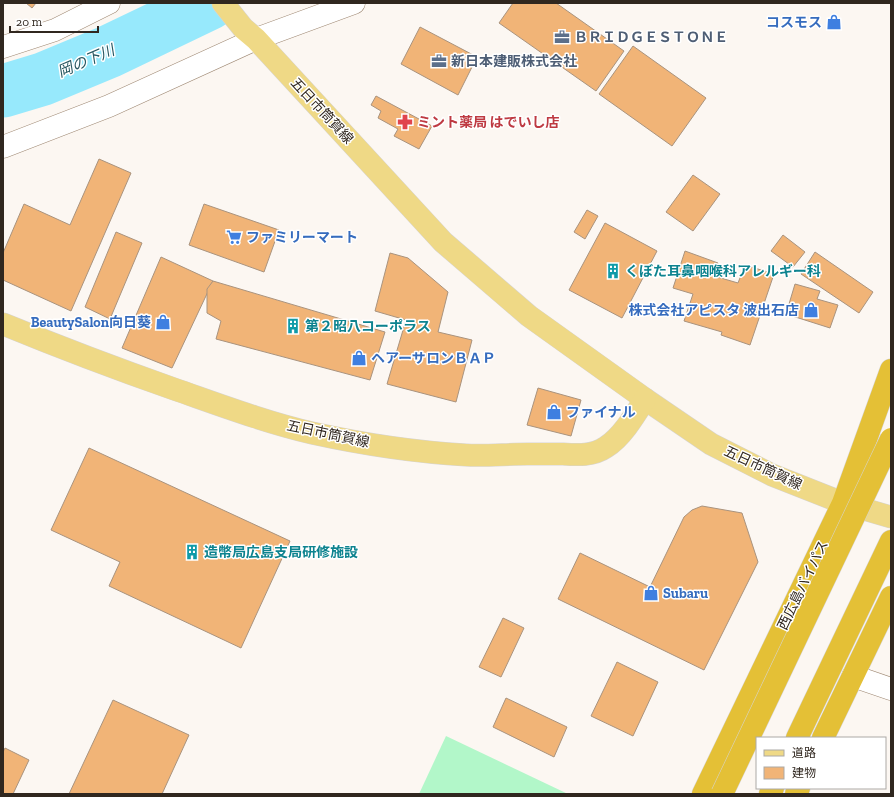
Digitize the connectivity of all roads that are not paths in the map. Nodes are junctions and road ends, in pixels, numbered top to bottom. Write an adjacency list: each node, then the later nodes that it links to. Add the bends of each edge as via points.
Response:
1 (109, 3): 5 (street, via 55,30)
2 (223, 3): 4 (main road, 五日市筒賀線)
3 (354, 3): 4 (street)
4 (249, 34): 6 (street, via 109,106); 9 (main road, 五日市筒賀線, via 443,242 529,316)
5 (3, 48)
6 (3, 147)
7 (3, 324): 9 (main road, 五日市筒賀線, via 132,374 268,421 313,433 408,449 467,455 582,455 606,447 618,437)
8 (891, 370): 11 (highway, 西広島バイパス)
9 (645, 399): 11 (main road, 五日市筒賀線, via 711,444 772,476)
10 (891, 439): 20 (highway, 西広島バイパス, bridge)
11 (843, 503): 12 (main road, 五日市筒賀線); 19 (highway, 西広島バイパス)
12 (891, 517)
13 (891, 541): 17 (highway)
14 (891, 597): 15 (highway)
15 (853, 676): 16 (street); 18 (highway)
16 (891, 689)
17 (797, 737)
18 (823, 737)
19 (703, 794)
20 (722, 794)

